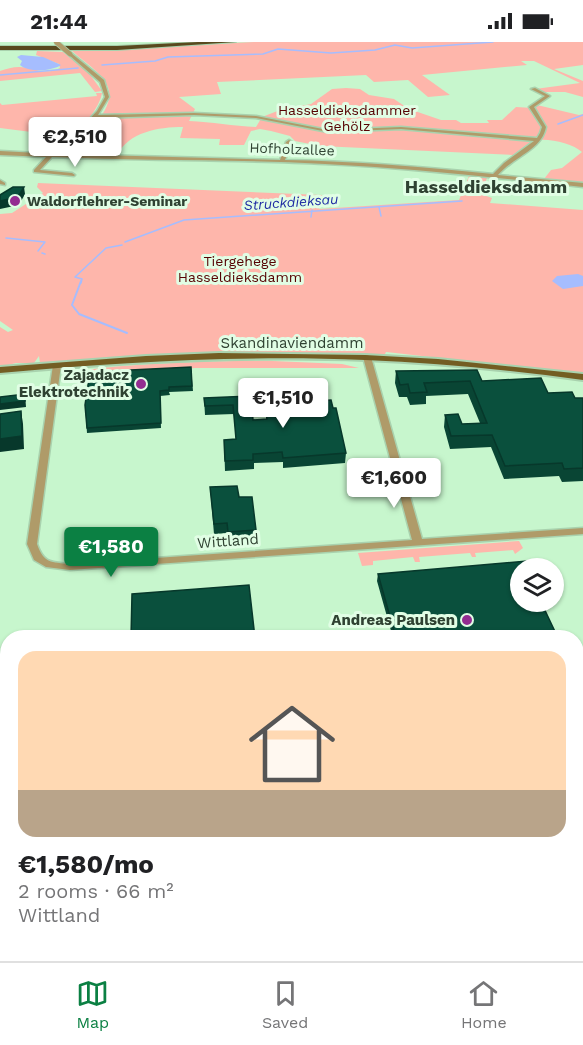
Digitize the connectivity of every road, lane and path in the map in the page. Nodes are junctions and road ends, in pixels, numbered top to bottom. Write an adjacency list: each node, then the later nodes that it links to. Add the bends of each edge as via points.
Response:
1 (56, 42): 7 (street, bridge, via 106,87 106,101)
2 (199, 42): 5 (highway)
3 (233, 42): 4 (highway, via 117,48)
4 (0, 46): 5 (highway); 5 (highway)
5 (107, 46)
6 (533, 89): 8 (street, via 548,96 531,107 544,127)
7 (96, 117): 8 (street, via 256,117 328,131 401,128); 12 (street)
8 (539, 140): 15 (street, via 504,164)
9 (289, 142): 13 (street)
10 (0, 153): 11 (street, Hofholzallee)
11 (50, 156): 12 (street, Hofholzallee); 14 (street, via 36,171)
12 (58, 156): 13 (street, Hofholzallee)
13 (282, 160): 15 (street, Hofholzallee)
14 (72, 175)
15 (494, 176): 16 (street, Hofholzallee)
16 (583, 185)
17 (367, 357): 18 (main road, Skandinaviendamm, via 197,356); 20 (main road, Skandinaviendamm); 22 (street)
18 (57, 365): 19 (main road, Skandinaviendamm); 22 (street, Wittland, via 32,544 40,561 70,567)
19 (0, 370)
20 (583, 377)
21 (583, 531): 22 (street, Wittland)
22 (418, 543)

